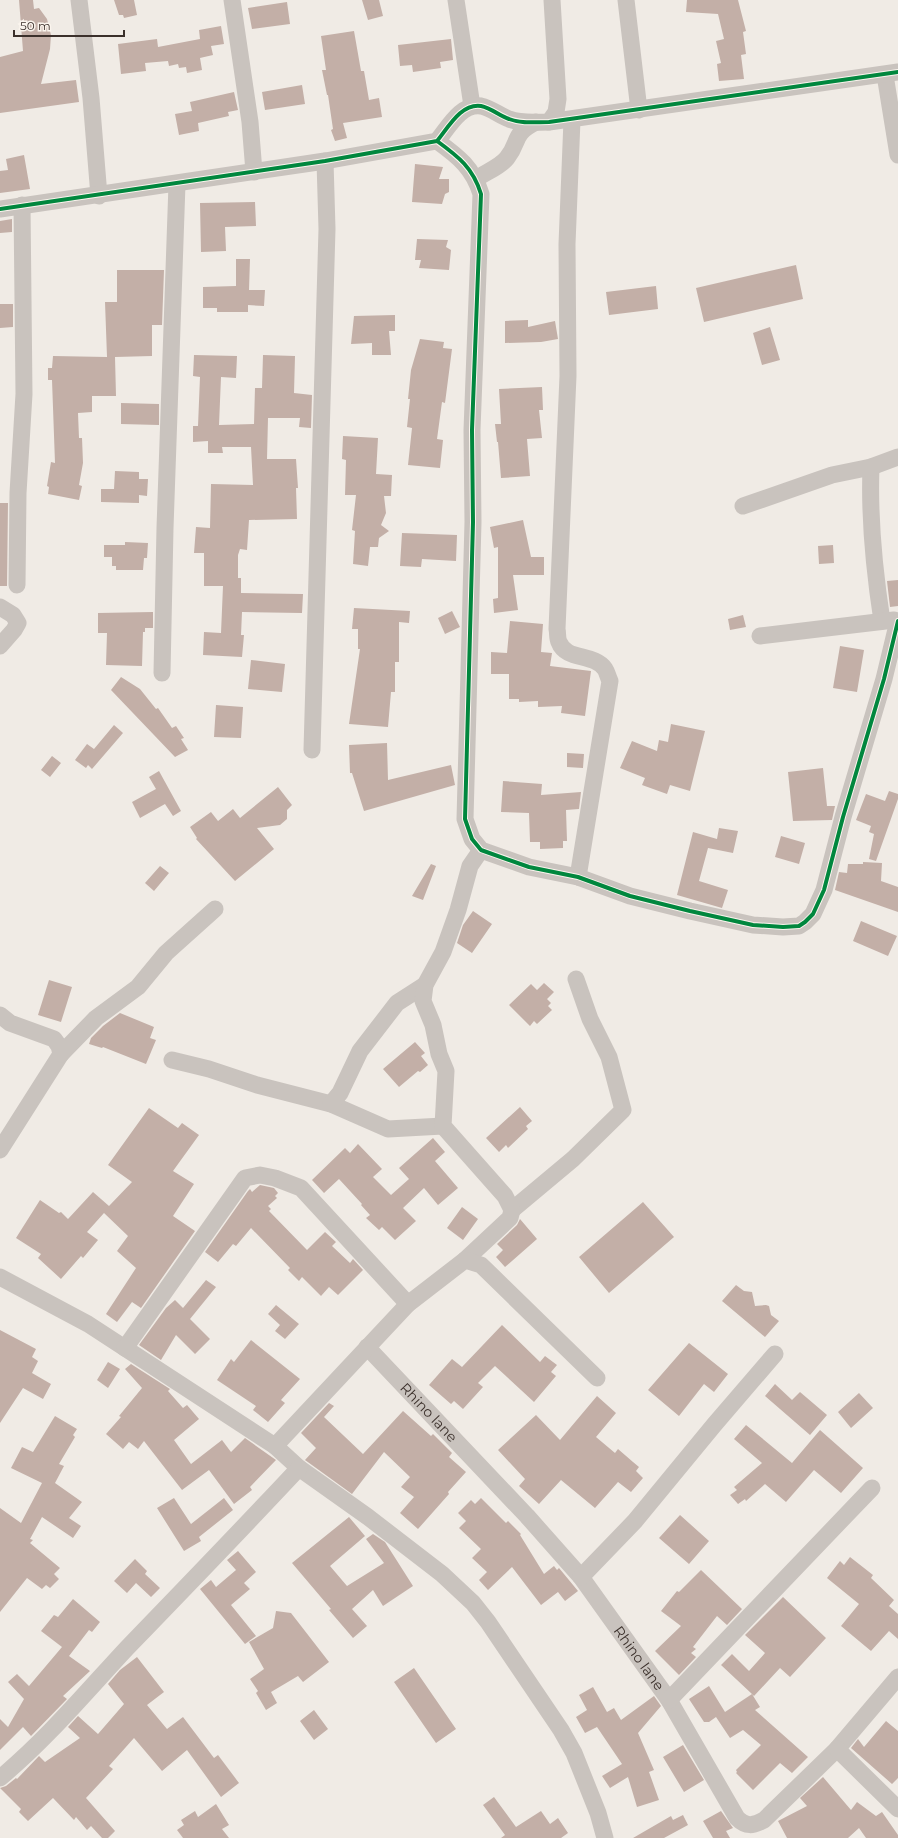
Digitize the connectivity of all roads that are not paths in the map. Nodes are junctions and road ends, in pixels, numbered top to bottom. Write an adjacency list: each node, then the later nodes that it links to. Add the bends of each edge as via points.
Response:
1 (79, 0): 17 (street)
2 (232, 0): 14 (street, via 250,122)
3 (456, 0): 7 (street)
4 (552, 0): 10 (street, via 558,99 556,112)
5 (626, 0): 8 (street)
6 (892, 73): 8 (street); 12 (street)
7 (472, 106): 10 (street, via 482,106 508,119 521,122); 11 (street, via 450,123)
8 (639, 110): 9 (street)
9 (572, 120): 10 (street); 31 (street, via 567,244 568,376 557,629 559,642 563,648 573,655 595,660 605,668 610,681)
10 (543, 122): 15 (street, via 525,128 517,136 507,158)
11 (437, 141): 13 (street); 15 (street, via 458,157)
12 (898, 155)
13 (325, 161): 14 (street); 29 (street, via 328,229)
14 (254, 172): 16 (street)
15 (476, 179): 30 (street, via 480,194 464,819 472,839)
16 (177, 184): 17 (street); 28 (street)
17 (99, 196): 18 (street)
18 (22, 205): 19 (street); 23 (street, via 24,394 18,493)
19 (0, 209)
20 (898, 457): 21 (street)
21 (871, 467): 22 (street, via 832,475); 25 (street, via 870,520 873,562)
22 (744, 506)
23 (17, 584)
24 (0, 607): 27 (street, via 13,615 18,622)
25 (893, 621): 26 (street); 31 (street, via 890,657 842,817 824,890 813,914 805,922 799,926 783,927 753,925 630,896)
26 (760, 636)
27 (0, 646)
28 (162, 673)
29 (312, 750)
30 (481, 850): 31 (street, via 529,867); 34 (street, via 470,866 443,952)
31 (578, 877)
32 (215, 909): 36 (street, via 166,953 138,987 96,1018)
33 (576, 979): 41 (street, via 590,1019 609,1057 623,1110 573,1159)
34 (426, 985): 38 (street, via 397,1003 360,1051 340,1093); 39 (street, via 423,1002 446,1071)
35 (0, 1015): 36 (street, via 10,1023 54,1039)
36 (61, 1054): 40 (street)
37 (172, 1060): 38 (street)
38 (331, 1104): 39 (street, via 388,1129)
39 (443, 1126): 41 (street, via 505,1196)
40 (0, 1150)
41 (512, 1210): 42 (street, via 510,1218)
42 (466, 1260): 44 (street); 48 (street, via 481,1265)
43 (0, 1278): 46 (street, via 88,1324)
44 (408, 1304): 45 (street); 46 (street, via 301,1188 260,1175 245,1178)
45 (367, 1347): 49 (street); 52 (street, Rhino lane, via 527,1516)
46 (125, 1348): 49 (street)
47 (775, 1354): 52 (street, via 635,1521)
48 (597, 1378)
49 (274, 1446): 50 (street)
50 (299, 1468): 56 (street, via 76,1705); 58 (street, via 442,1574 473,1603 561,1730 574,1753)
51 (872, 1488): 54 (street)
52 (581, 1577): 54 (street, Rhino lane)
53 (898, 1677): 55 (street, Rhino lane)
54 (669, 1700): 55 (street, Rhino lane, via 737,1818 750,1826 764,1820)
55 (837, 1749): 57 (street)
56 (0, 1778)
57 (898, 1809)
58 (605, 1838)

